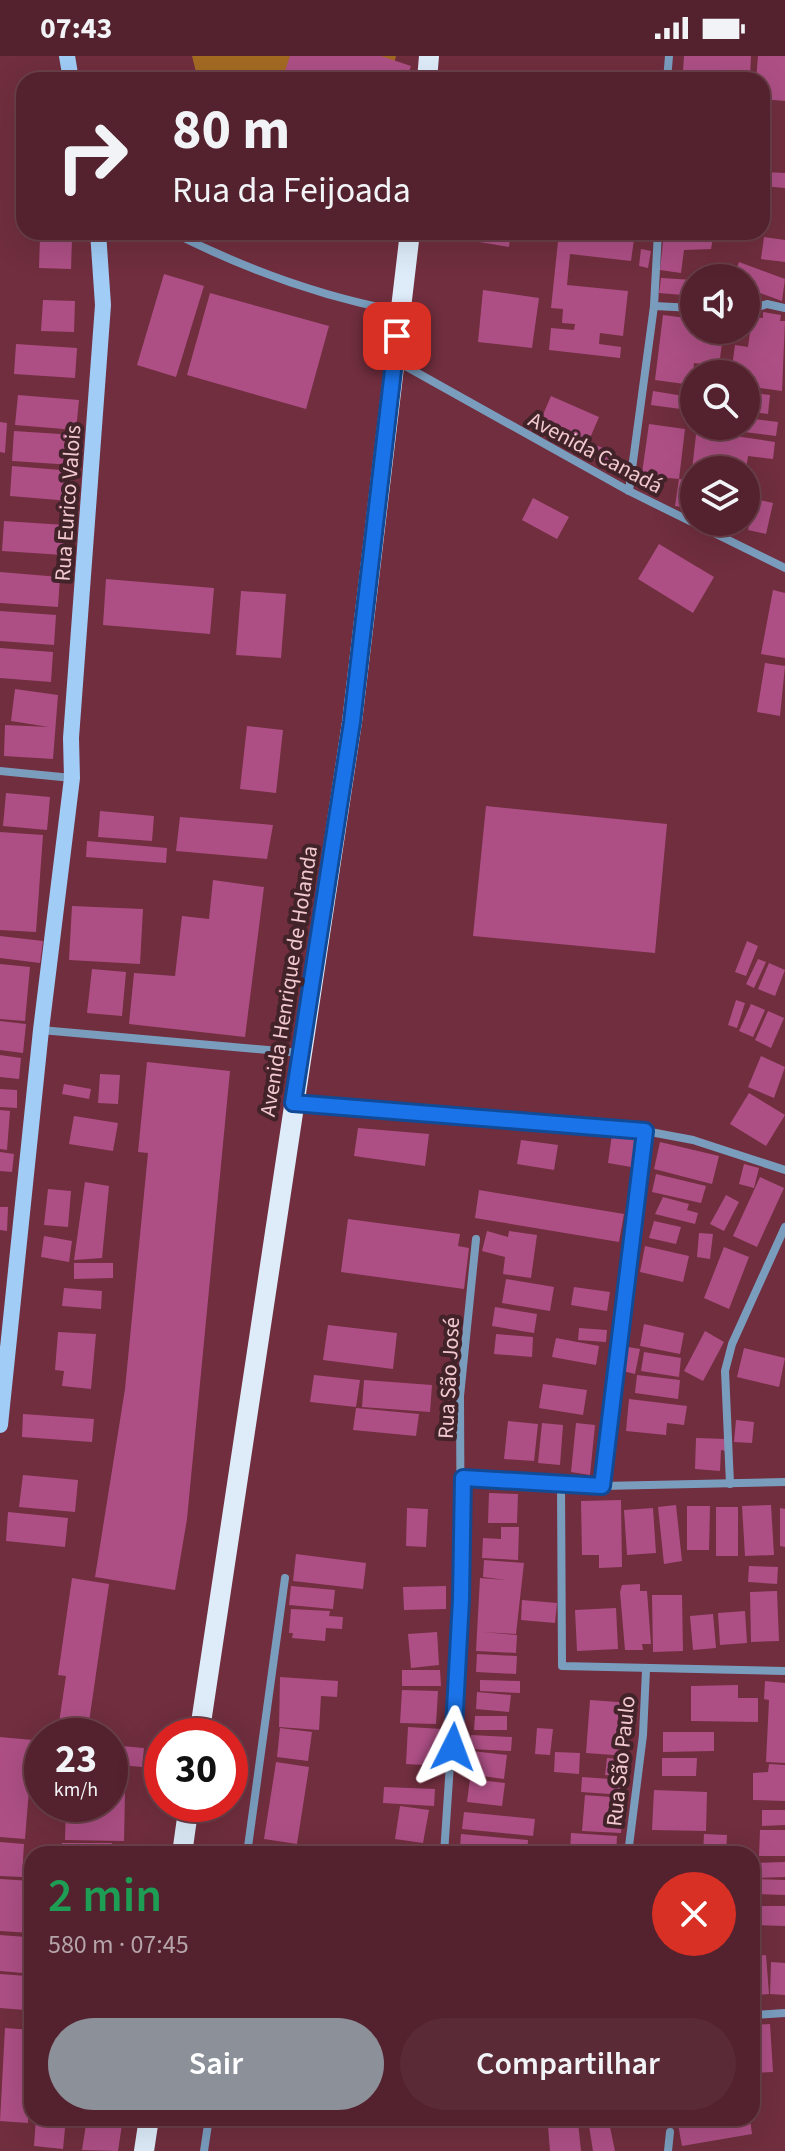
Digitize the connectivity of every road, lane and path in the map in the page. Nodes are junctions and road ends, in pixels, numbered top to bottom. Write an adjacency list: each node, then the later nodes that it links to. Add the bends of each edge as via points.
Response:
1 (99, 240): 15 (main road, Rua Eurico Valois, via 103,305)
2 (189, 240): 9 (street, via 255,271 346,301)
3 (409, 240): 9 (main road, Avenida Henrique de Holanda)
4 (658, 240): 5 (street)
5 (654, 306): 7 (street); 11 (street)
6 (760, 306): 8 (street)
7 (680, 307)
8 (785, 308)
9 (399, 311): 10 (main road, Avenida Henrique de Holanda)
10 (394, 360): 11 (street, Avenida Canadá); 17 (main road, Avenida Henrique de Holanda, via 352,722)
11 (629, 491): 13 (street, Avenida Canadá)
12 (785, 558): 13 (street)
13 (785, 568)
14 (0, 771): 15 (street)
15 (72, 778): 16 (main road, Rua Eurico Valois)
16 (41, 1030): 17 (street); 23 (main road)
17 (302, 1053): 18 (main road, Avenida Henrique de Holanda)
18 (293, 1103): 19 (street); 32 (main road, Avenida Henrique de Holanda)
19 (645, 1131): 20 (street, via 693,1140); 28 (street)
20 (785, 1170)
21 (785, 1227): 27 (street, via 725,1371)
22 (476, 1239): 24 (street, Rua São José, via 460,1396)
23 (0, 1425)
24 (463, 1478): 26 (street); 36 (street, Rua São José, via 461,1615)
25 (785, 1482): 27 (street)
26 (561, 1484): 28 (street); 30 (street, via 562,1666)
27 (730, 1484): 28 (street)
28 (602, 1486)
29 (285, 1578): 35 (street)
30 (646, 1670): 31 (street); 37 (street, Rua São Paulo)
31 (785, 1671)
32 (202, 1718)
33 (186, 1822): 34 (main road)
34 (183, 1846)
35 (248, 1846)
36 (445, 1846)
37 (629, 1846)
38 (785, 2013): 39 (street)
39 (760, 2015)
40 (148, 2126): 43 (main road)
41 (208, 2126): 44 (street)
42 (670, 2132): 45 (street)
43 (144, 2151)
44 (204, 2151)
45 (668, 2151)

